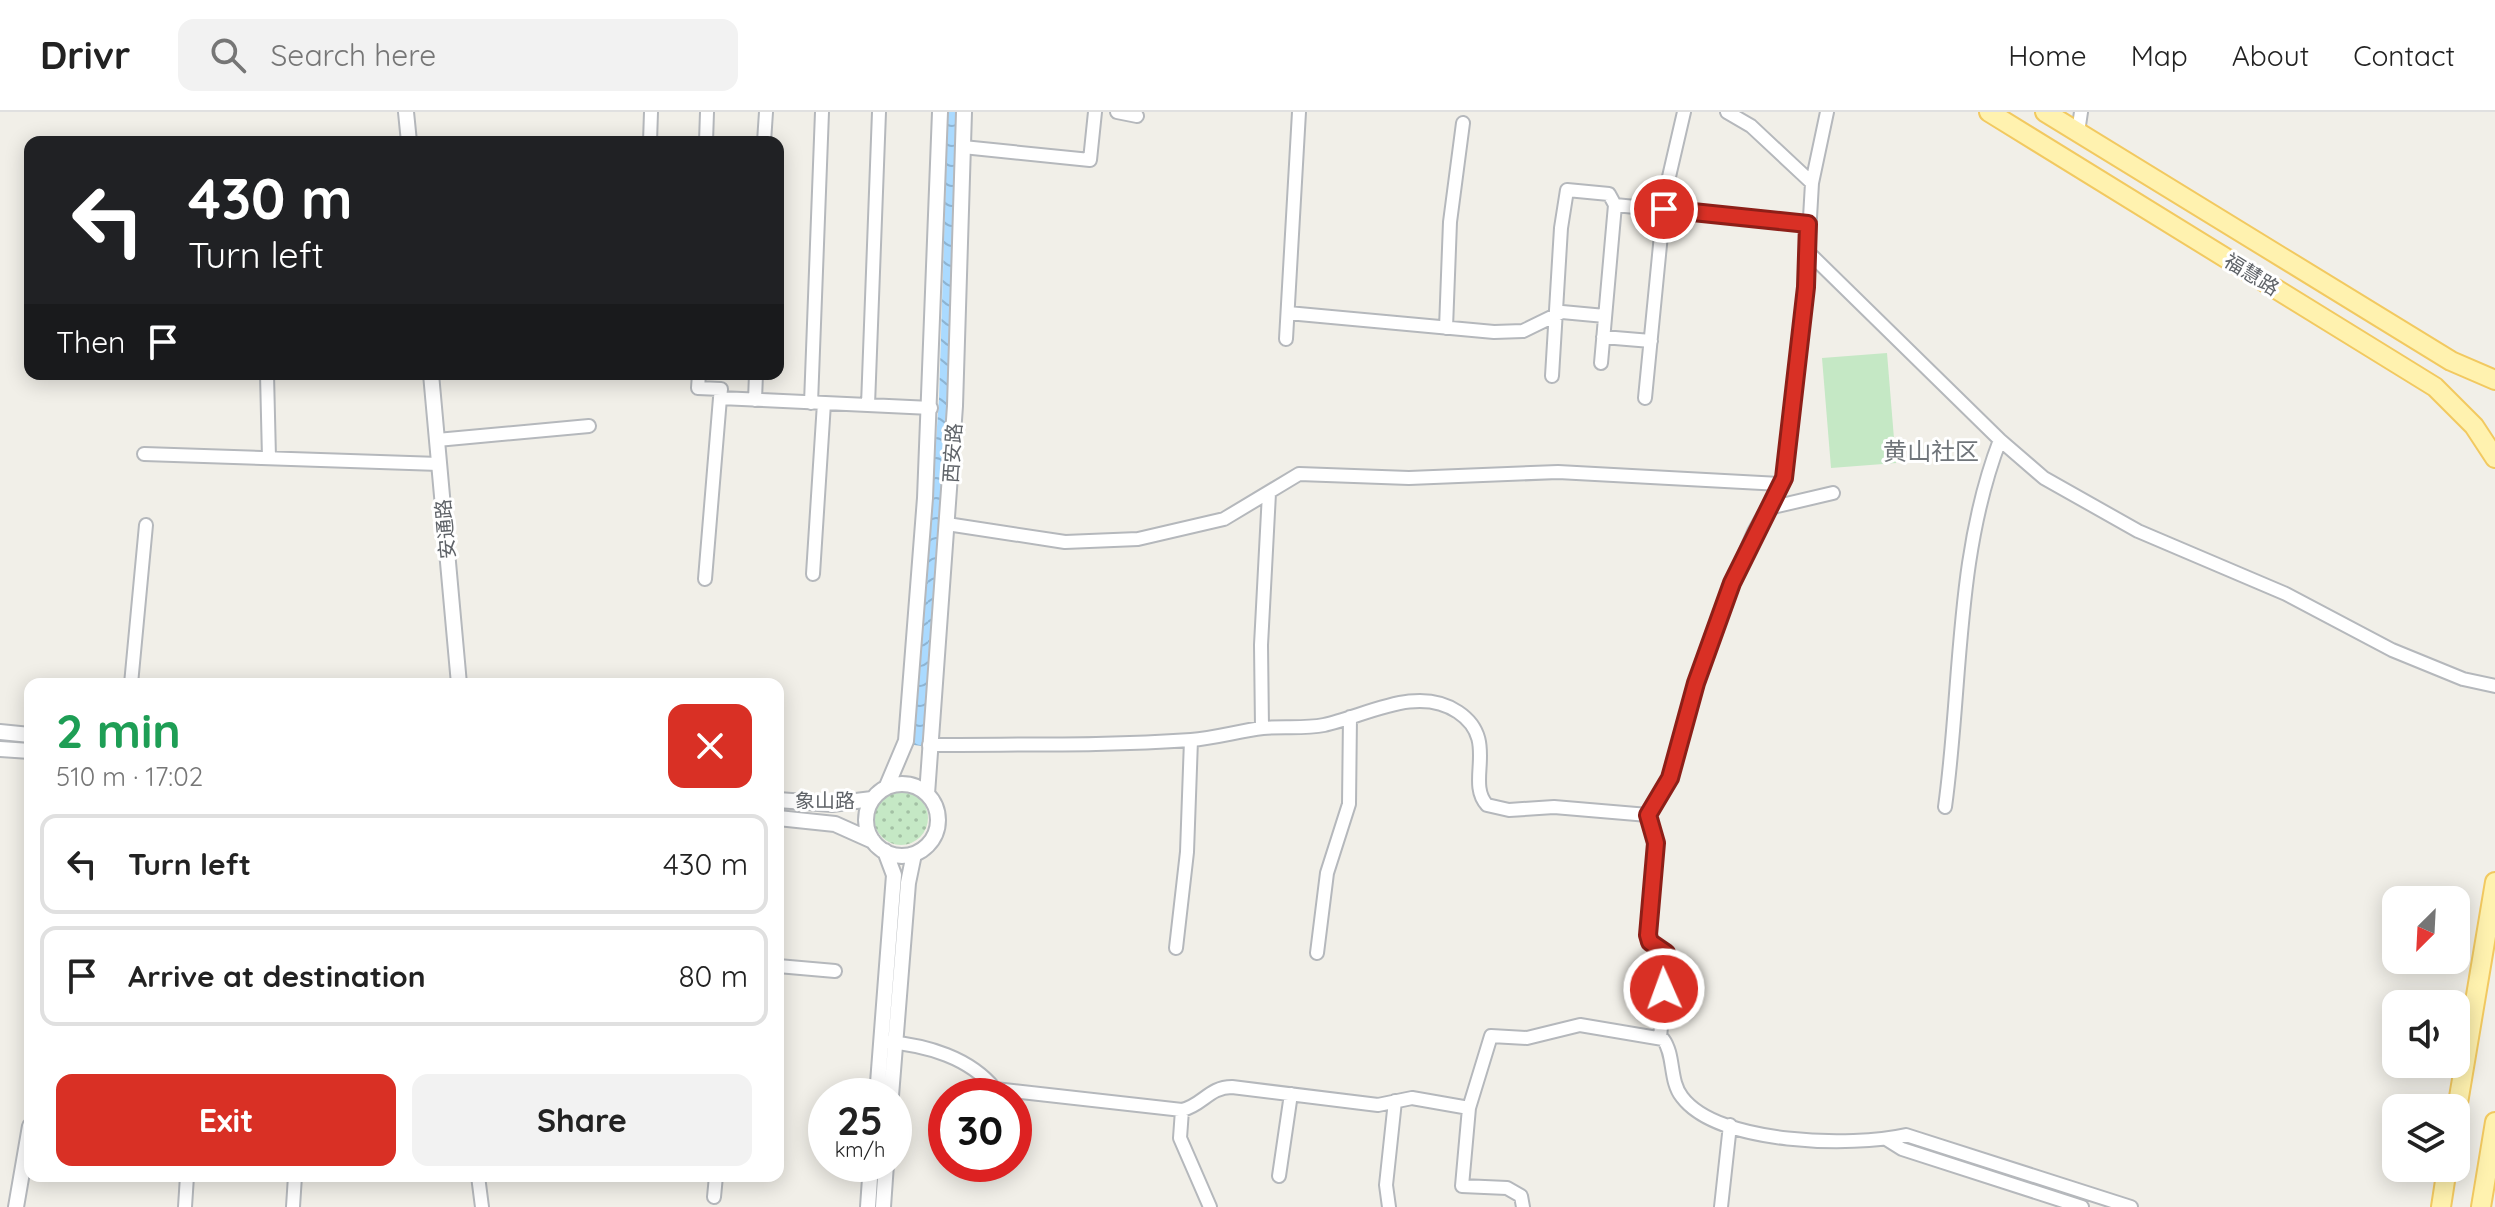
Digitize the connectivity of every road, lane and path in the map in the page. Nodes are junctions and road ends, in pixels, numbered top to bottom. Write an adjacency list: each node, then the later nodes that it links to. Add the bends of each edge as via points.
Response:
1 (406, 112): 21 (street)
2 (651, 112): 22 (street)
3 (707, 112): 23 (street)
4 (766, 112): 24 (street)
5 (822, 112): 48 (street)
6 (879, 112): 49 (street)
7 (940, 112): 50 (street, 西安路)
8 (964, 112): 25 (street, 西安路)
9 (1095, 112): 25 (street, via 1090,160)
10 (1117, 112): 18 (street)
11 (1299, 112): 31 (street)
12 (1684, 112): 28 (street)
13 (1727, 112): 26 (street, via 1751,126)
14 (1827, 112): 26 (street)
15 (1989, 112): 56 (main road, 福慧路, via 2435,387 2474,426)
16 (2045, 112): 20 (main road, 福慧路)
17 (2081, 112): 20 (street)
18 (1137, 116)
19 (1463, 123): 34 (street, via 1450,222)
20 (2078, 132): 44 (main road, 福慧路, via 2451,361)
21 (408, 136)
22 (650, 136)
23 (706, 136)
24 (764, 136)
25 (963, 147): 62 (street, 西安路)
26 (1812, 183): 29 (street)
27 (1615, 205): 28 (street); 32 (street, via 1609,194 1567,190); 33 (street)
28 (1664, 209): 29 (street); 37 (street)
29 (1808, 224): 30 (street)
30 (1807, 251): 53 (street); 58 (street)
31 (1288, 313): 34 (street); 36 (street)
32 (1556, 314): 33 (street); 34 (street, via 1523,331); 39 (street)
33 (1605, 316): 35 (street)
34 (1446, 328)
35 (1603, 337): 37 (street); 38 (street)
36 (1286, 339)
37 (1651, 341): 46 (street)
38 (1601, 363)
39 (1552, 376)
40 (267, 380): 55 (street)
41 (432, 380): 52 (street, 安通路)
42 (699, 380): 45 (street, via 698,388 721,389)
43 (756, 380): 47 (street)
44 (2495, 380)
45 (720, 398): 47 (street); 65 (street)
46 (1645, 398)
47 (755, 400): 48 (street)
48 (817, 403): 49 (street); 64 (street)
49 (868, 405): 50 (street)
50 (931, 408): 77 (street, 西安路, via 906,741)
51 (589, 426): 52 (street)
52 (437, 440): 57 (street, 安通路)
53 (2000, 440): 68 (street, via 2044,478 2138,531 2286,594 2415,661); 81 (street, via 1976,519 1961,612 1958,713)
54 (144, 454): 55 (street)
55 (269, 458): 57 (street)
56 (2495, 458)
57 (439, 464): 67 (street, 安通路)
58 (1782, 484): 59 (street, via 1558,472 1409,478 1299,474); 61 (street)
59 (1269, 493): 62 (street, via 1207,524 1116,541 1065,542); 70 (street)
60 (1833, 493): 61 (street)
61 (1769, 508): 82 (street, via 1725,600 1670,778)
62 (947, 524): 74 (street, 西安路)
63 (146, 525): 66 (street)
64 (813, 574)
65 (705, 579)
66 (132, 678)
67 (458, 678)
68 (2495, 686)
69 (1350, 717): 70 (street, via 1321,726); 82 (street, via 1393,702 1441,704 1461,713 1481,741 1481,796 1487,805); 88 (street, via 1349,804 1327,873)
70 (1262, 728): 73 (street)
71 (0, 732): 72 (street)
72 (24, 734)
73 (1191, 740): 74 (street); 87 (street, via 1187,852)
74 (929, 745): 78 (street, 西安路)
75 (0, 749): 76 (street)
76 (24, 751)
77 (887, 786): 78 (street, via 904,783); 79 (street)
78 (927, 794): 85 (street, via 938,825 932,840)
79 (872, 799): 80 (street, 象山路, via 832,804); 84 (street, via 866,821)
80 (784, 800)
81 (1945, 807)
82 (1648, 815): 91 (street, via 1656,843 1648,935 1667,956)
83 (784, 819): 84 (street, 象山路, via 835,824)
84 (879, 847): 85 (street, via 899,856); 92 (street, via 894,875)
85 (914, 854): 92 (street)
86 (2495, 882): 97 (main road)
87 (1176, 948)
88 (1317, 953)
89 (784, 967): 90 (street)
90 (835, 971)
91 (1660, 1038): 100 (street, via 1580,1025 1527,1038 1491,1036); 103 (street, via 1667,1045 1682,1097)
92 (888, 1042): 93 (street); 94 (street); 95 (street, via 972,1065)
93 (881, 1078)
94 (890, 1078)
95 (982, 1078)
96 (1291, 1094): 99 (street, via 1378,1105); 101 (street, via 1219,1087 1197,1106); 107 (street)
97 (2460, 1094)
98 (1032, 1097): 101 (street)
99 (1395, 1101): 100 (street, via 1412,1098); 123 (street, via 1386,1185)
100 (1469, 1108): 124 (street, via 1462,1186 1512,1189 1521,1196)
101 (1182, 1110): 122 (street, via 1180,1138)
102 (2495, 1122): 106 (main road)
103 (1730, 1125): 104 (street, via 1801,1141); 125 (street)
104 (1886, 1139): 126 (street, via 1902,1149); 127 (street, via 1906,1135)
105 (24, 1161): 116 (street)
106 (2492, 1164): 129 (main road)
107 (1279, 1176)
108 (187, 1182): 117 (street)
109 (295, 1182): 118 (street)
110 (479, 1182): 119 (street)
111 (715, 1182): 115 (street)
112 (870, 1182): 120 (street)
113 (885, 1182): 121 (street)
114 (2445, 1182): 128 (main road)
115 (714, 1197)
116 (16, 1207)
117 (185, 1207)
118 (293, 1207)
119 (482, 1207)
120 (868, 1207)
121 (883, 1207)
122 (1210, 1207)
123 (1389, 1207)
124 (1523, 1207)
125 (1721, 1207)
126 (2082, 1207)
127 (2131, 1207)
128 (2441, 1207)
129 (2481, 1207)

